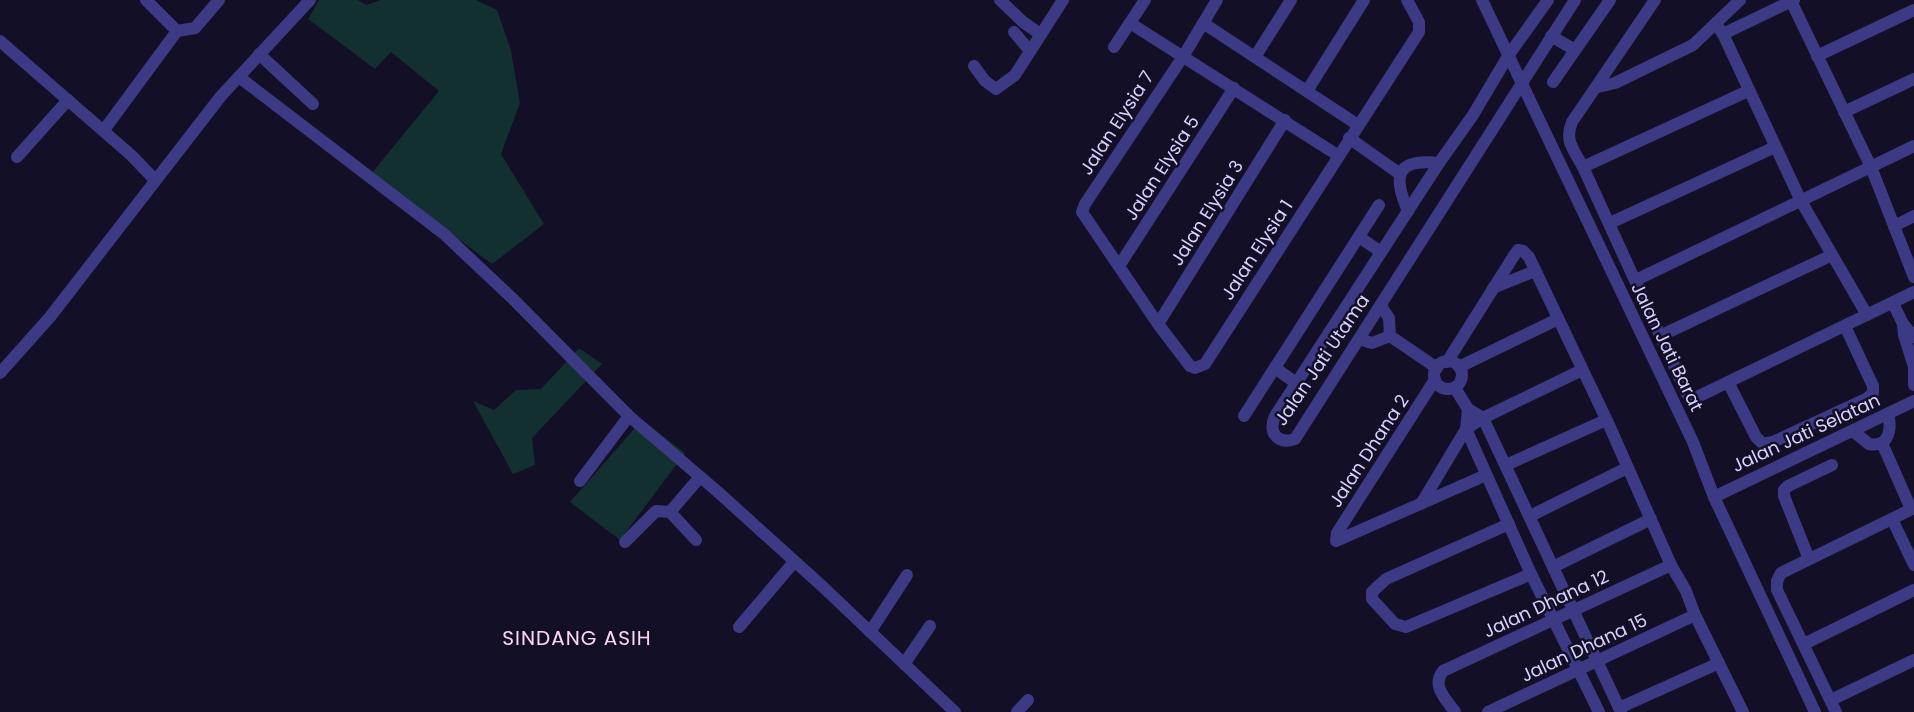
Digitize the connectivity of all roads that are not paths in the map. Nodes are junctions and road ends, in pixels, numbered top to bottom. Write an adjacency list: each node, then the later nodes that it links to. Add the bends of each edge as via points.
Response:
1 (146, 0): 22 (street)
2 (219, 0): 22 (street, via 195,28)
3 (310, 0): 30 (street)
4 (1001, 0): 24 (street, via 1022,22)
5 (1063, 0): 24 (street)
6 (1144, 0): 19 (street)
7 (1291, 0): 34 (street)
8 (1364, 0): 42 (street)
9 (1407, 0): 48 (street, Jalan Elysia 1, via 1419,22 1419,32)
10 (1482, 0): 32 (street, Jalan Jati Barat)
11 (1548, 0): 32 (street, Jalan Jati Utama)
12 (1575, 0): 25 (street, Jalan Jati Utama)
13 (1610, 0): 28 (street)
14 (1656, 0): 40 (street)
15 (1740, 0): 21 (street)
16 (1793, 1): 21 (street); 33 (street)
17 (1210, 2): 20 (street, Jalan Elysia 7)
18 (1914, 10): 33 (street)
19 (1130, 23): 27 (street); 31 (street)
20 (1203, 23): 31 (street, Jalan Elysia 7); 34 (street)
21 (1720, 29): 40 (street, via 1615,83); 43 (street)
22 (177, 32): 49 (street)
23 (1014, 32): 29 (street)
24 (1040, 34): 29 (street)
25 (1551, 36): 28 (street); 39 (street, Jalan Jati Utama)
26 (0, 40): 44 (street)
27 (1114, 47)
28 (1575, 50): 38 (street)
29 (1030, 51): 35 (street, via 1015,74 996,89)
30 (260, 54): 36 (street); 45 (street)
31 (1184, 55): 41 (street); 69 (street, Jalan Elysia 7, via 1084,204 1082,212)
32 (1508, 56): 39 (street, Jalan Jati Barat); 55 (street, Jalan Jati Utama, via 1473,115)
33 (1817, 56): 46 (street)
34 (1255, 57): 42 (street)
35 (974, 66)
36 (239, 77): 59 (street); 98 (street, via 444,234)
37 (1914, 79): 46 (street)
38 (1553, 82)
39 (1523, 84): 76 (street, Jalan Jati Utama); 111 (street, Jalan Jati Barat, via 1693,442)
40 (1598, 87): 56 (street, via 1572,122 1568,133 1568,140)
41 (1234, 88): 47 (street); 69 (street, Jalan Elysia 5)
42 (1307, 91): 48 (street)
43 (1748, 91): 52 (street); 56 (street)
44 (68, 100): 49 (street); 54 (street)
45 (313, 104)
46 (1844, 112): 57 (street)
47 (1285, 120): 53 (street); 79 (street, Jalan Elysia 3)
48 (1358, 125): 50 (street, Jalan Elysia 1)
49 (104, 130): 59 (street)
50 (1349, 138): 53 (street, Jalan Elysia 1); 58 (street)
51 (1914, 146): 57 (street)
52 (1775, 147): 60 (street); 64 (street)
53 (1340, 156): 79 (street, Jalan Elysia 1, via 1205,364 1195,368 1190,366)
54 (17, 158)
55 (1439, 163): 58 (street, via 1414,164); 62 (street, Jalan Jati Utama)
56 (1584, 167): 64 (street)
57 (1871, 167): 60 (street); 65 (street)
58 (1400, 174): 62 (street, via 1399,192)
59 (155, 180): 89 (street, via 50,317)
60 (1801, 201): 68 (street); 72 (street)
61 (1378, 205): 66 (street)
62 (1408, 211): 67 (street, Jalan Jati Utama)
63 (1914, 216): 65 (street)
64 (1610, 223): 72 (street)
65 (1894, 226): 71 (street)
66 (1359, 238): 67 (street); 87 (street)
67 (1381, 252): 92 (street, Jalan Jati Utama)
68 (1832, 255): 77 (street); 82 (street)
69 (1119, 266): 79 (street)
70 (1535, 271): 73 (street); 73 (street, via 1528,257 1518,250); 78 (street)
71 (1914, 277)
72 (1636, 280): 82 (street)
73 (1494, 288): 86 (street)
74 (1914, 292): 75 (street)
75 (1893, 303): 77 (street); 80 (street)
76 (1381, 306): 83 (street, via 1389,318); 85 (street, Jalan Jati Utama)
77 (1867, 315): 81 (street)
78 (1558, 319): 86 (street); 88 (street)
79 (1158, 324)
80 (1903, 324): 84 (street); 93 (street, via 1914,367)
81 (1845, 326): 91 (street); 91 (street, via 1873,386 1873,393 1866,399 1763,444 1756,437)
82 (1662, 335): 91 (street, via 1687,394 1695,398)
83 (1390, 336): 85 (street, via 1372,343); 86 (street)
84 (1914, 337)
85 (1359, 339): 92 (street, Jalan Jati Utama, via 1295,439 1278,439 1271,426)
86 (1448, 366): 90 (street); 94 (street, via 1462,374)
87 (1275, 368): 92 (street); 99 (street)
88 (1582, 370): 100 (street); 101 (street)
89 (0, 372)
90 (1434, 382): 94 (street, via 1447,389); 112 (street, Jalan Dhana 2, via 1366,486 1337,533 1336,540)
91 (1728, 382)
92 (1296, 383)
93 (1914, 385)
94 (1455, 388): 96 (street)
95 (1914, 401): 97 (street, Jalan Jati Selatan)
96 (1468, 409): 100 (street); 102 (street)
97 (1888, 414): 103 (street, Jalan Jati Selatan); 104 (street, via 1890,432)
98 (629, 416): 109 (street); 110 (street)
99 (1244, 416)
100 (1483, 418): 102 (street); 105 (street)
101 (1606, 420): 105 (street); 107 (street)
102 (1466, 429): 108 (street); 112 (street)
103 (1853, 431): 104 (street, via 1869,444); 111 (street, Jalan Jati Selatan)
104 (1882, 443): 113 (street)
105 (1506, 465): 115 (street)
106 (1832, 465): 121 (street, via 1784,490)
107 (1627, 468): 115 (street); 117 (street)
108 (1486, 475): 112 (street); 118 (street)
109 (700, 477): 114 (street); 122 (street)
110 (580, 482)
111 (1714, 497): 150 (street, Jalan Jati Barat)
112 (1421, 504)
113 (1913, 509): 116 (street)
114 (670, 512): 119 (street); 120 (street, via 656,511)
115 (1530, 516): 125 (street)
116 (1892, 519): 121 (street); 124 (street)
117 (1650, 520): 123 (street); 125 (street)
118 (1509, 524): 127 (street); 127 (street, via 1386,579 1372,592 1372,599 1395,624 1406,627)
119 (696, 540)
120 (625, 542)
121 (1809, 559): 135 (street, via 1781,572 1777,581 1777,590)
122 (794, 562): 132 (street); 134 (street)
123 (1671, 565): 129 (street, Jalan Dhana 12); 130 (street)
124 (1914, 565)
125 (1554, 567): 129 (street)
126 (908, 574): 134 (street)
127 (1531, 574): 131 (street)
128 (1914, 590): 135 (street)
129 (1574, 610): 131 (street, Jalan Dhana 12); 137 (street)
130 (1695, 615): 137 (street, Jalan Dhana 15); 138 (street)
131 (1554, 620): 140 (street); 147 (street, Jalan Dhana 12, via 1443,671 1437,686)
132 (738, 626)
133 (930, 626): 139 (street)
134 (870, 632): 139 (street)
135 (1804, 644): 142 (street)
136 (1914, 660): 142 (street)
137 (1597, 661): 140 (street, Jalan Dhana 15); 143 (street)
138 (1719, 663): 143 (street); 144 (street)
139 (904, 664): 145 (street)
140 (1578, 670): 148 (street, Jalan Dhana 15); 149 (street)
141 (1028, 700): 146 (street)
142 (1833, 706)
143 (1620, 710)
144 (1741, 711)
145 (955, 712)
146 (1017, 712)
147 (1455, 712)
148 (1488, 712)
149 (1599, 712)
150 (1815, 712)

